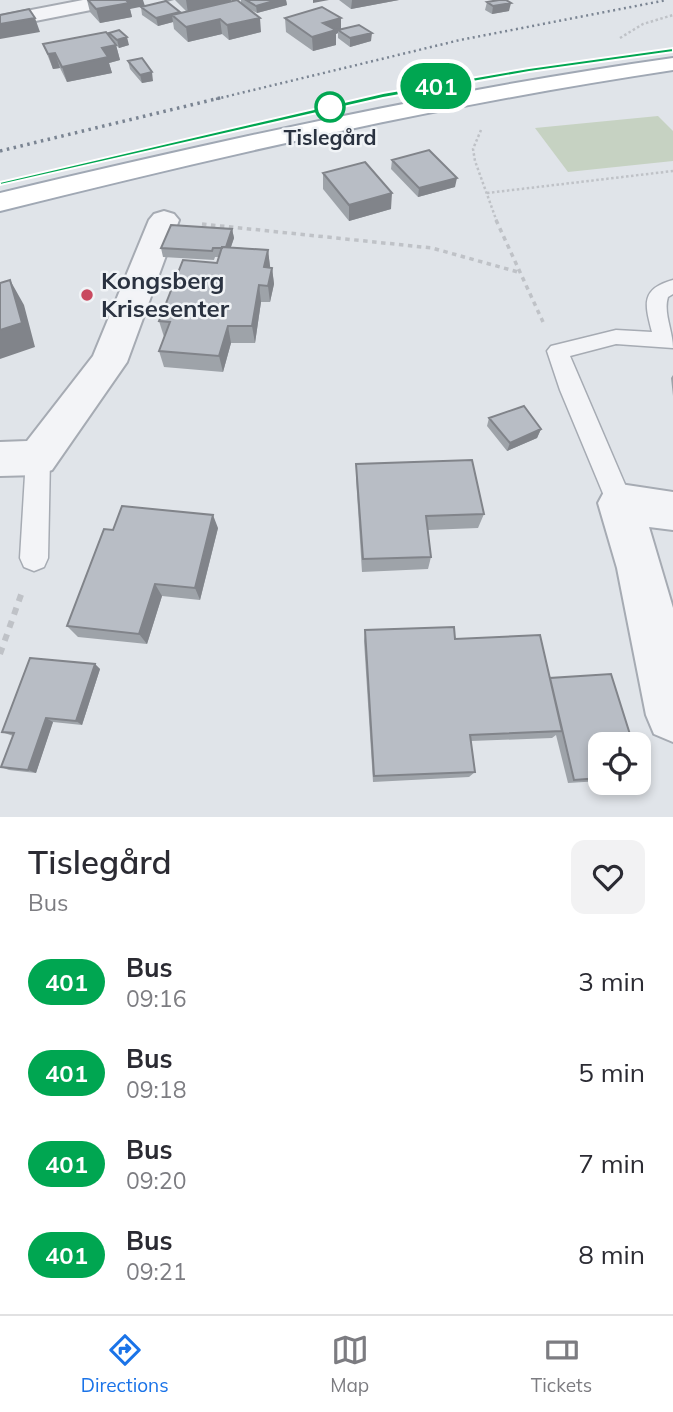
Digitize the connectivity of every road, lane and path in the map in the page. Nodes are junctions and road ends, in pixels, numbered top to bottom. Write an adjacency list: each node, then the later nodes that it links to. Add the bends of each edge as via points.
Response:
1 (111, 0): 3 (street)
2 (673, 15): 4 (path)
3 (0, 22)
4 (609, 40)
5 (673, 50): 9 (main road, via 383,96)
6 (673, 64): 11 (main road, via 396,110)
7 (489, 124): 10 (path, via 476,135 473,149)
8 (673, 171): 10 (path)
9 (0, 182)
10 (487, 194): 13 (path)
11 (0, 202)
12 (164, 220): 13 (path, via 432,248); 17 (street, via 108,362)
13 (519, 273): 16 (path)
14 (673, 286): 15 (lane, via 659,293 655,306)
15 (669, 340): 16 (lane, via 616,337)
16 (558, 351): 19 (lane)
17 (38, 458): 18 (street); 21 (lane)
18 (0, 459)
19 (620, 503): 20 (street); 23 (street, via 640,568)
20 (673, 511)
21 (34, 558): 22 (path)
22 (0, 654)
23 (673, 715)

